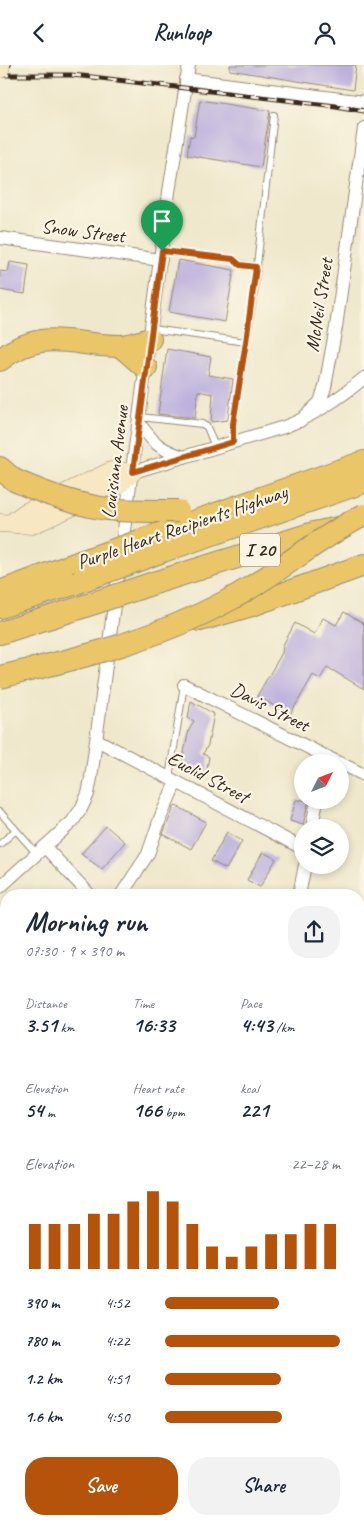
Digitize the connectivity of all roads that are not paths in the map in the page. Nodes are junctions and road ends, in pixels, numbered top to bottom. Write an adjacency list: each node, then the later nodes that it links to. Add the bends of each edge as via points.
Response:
1 (1, 65): 3 (street, bridge)
2 (189, 65): 4 (street, Louisiana Avenue)
3 (0, 69)
4 (186, 79): 5 (street); 9 (street, Louisiana Avenue)
5 (364, 102)
6 (274, 115): 10 (lane)
7 (364, 128): 18 (street, McNeil Street, via 325,387 320,401)
8 (0, 238): 9 (street, Snow Street)
9 (162, 256): 10 (lane, via 233,259 240,265); 11 (street, Louisiana Avenue)
10 (256, 267): 12 (lane)
11 (151, 334): 12 (lane); 13 (highway); 15 (street, Louisiana Avenue)
12 (246, 342): 19 (lane)
13 (122, 347): 14 (highway, via 42,340 18,347); 15 (highway)
14 (0, 360)
15 (146, 368): 17 (street, Louisiana Avenue)
16 (364, 378): 18 (street, via 341,398)
17 (139, 420): 20 (lane, via 202,424 207,427); 21 (street, via 157,445); 23 (street, Louisiana Avenue)
18 (300, 421): 19 (street)
19 (233, 442): 20 (street)
20 (215, 447): 21 (street)
21 (184, 457): 23 (street)
22 (364, 462): 25 (highway, Purple Heart Recipients Highway / I 20)
23 (133, 472): 29 (street, via 111,471); 39 (street, Louisiana Avenue)
24 (5, 473): 25 (highway, bridge, via 31,488 115,510 178,511)
25 (310, 482): 30 (highway, Purple Heart Recipients Highway / I 20)
26 (364, 482): 30 (highway)
27 (364, 515): 35 (highway, bridge, via 250,589)
28 (364, 521): 36 (highway, I 20, bridge, via 314,533)
29 (5, 523)
30 (163, 542): 32 (highway, Purple Heart Recipients Highway / I 20, bridge)
31 (364, 565): 35 (highway, via 245,608)
32 (78, 572): 33 (highway, Purple Heart Recipients Highway / I 20); 34 (highway)
33 (0, 592)
34 (0, 607)
35 (184, 622): 37 (highway, bridge, via 99,653)
36 (0, 633)
37 (0, 677)
38 (184, 685): 40 (street, Davis Street); 43 (lane)
39 (96, 740): 43 (street, Euclid Street); 48 (street, Louisiana Avenue, via 88,794 81,809 72,822)
40 (315, 754)
41 (349, 768): 42 (street, Davis Street)
42 (364, 775)
43 (173, 780): 47 (street, Euclid Street); 52 (street, via 148,854)
44 (0, 812): 45 (lane)
45 (16, 830): 46 (lane); 48 (lane)
46 (0, 844)
47 (294, 844)
48 (41, 850): 50 (street, Louisiana Avenue); 51 (street)
49 (303, 874): 53 (street)
50 (0, 887)
51 (83, 889)
52 (125, 889)
53 (300, 889)

